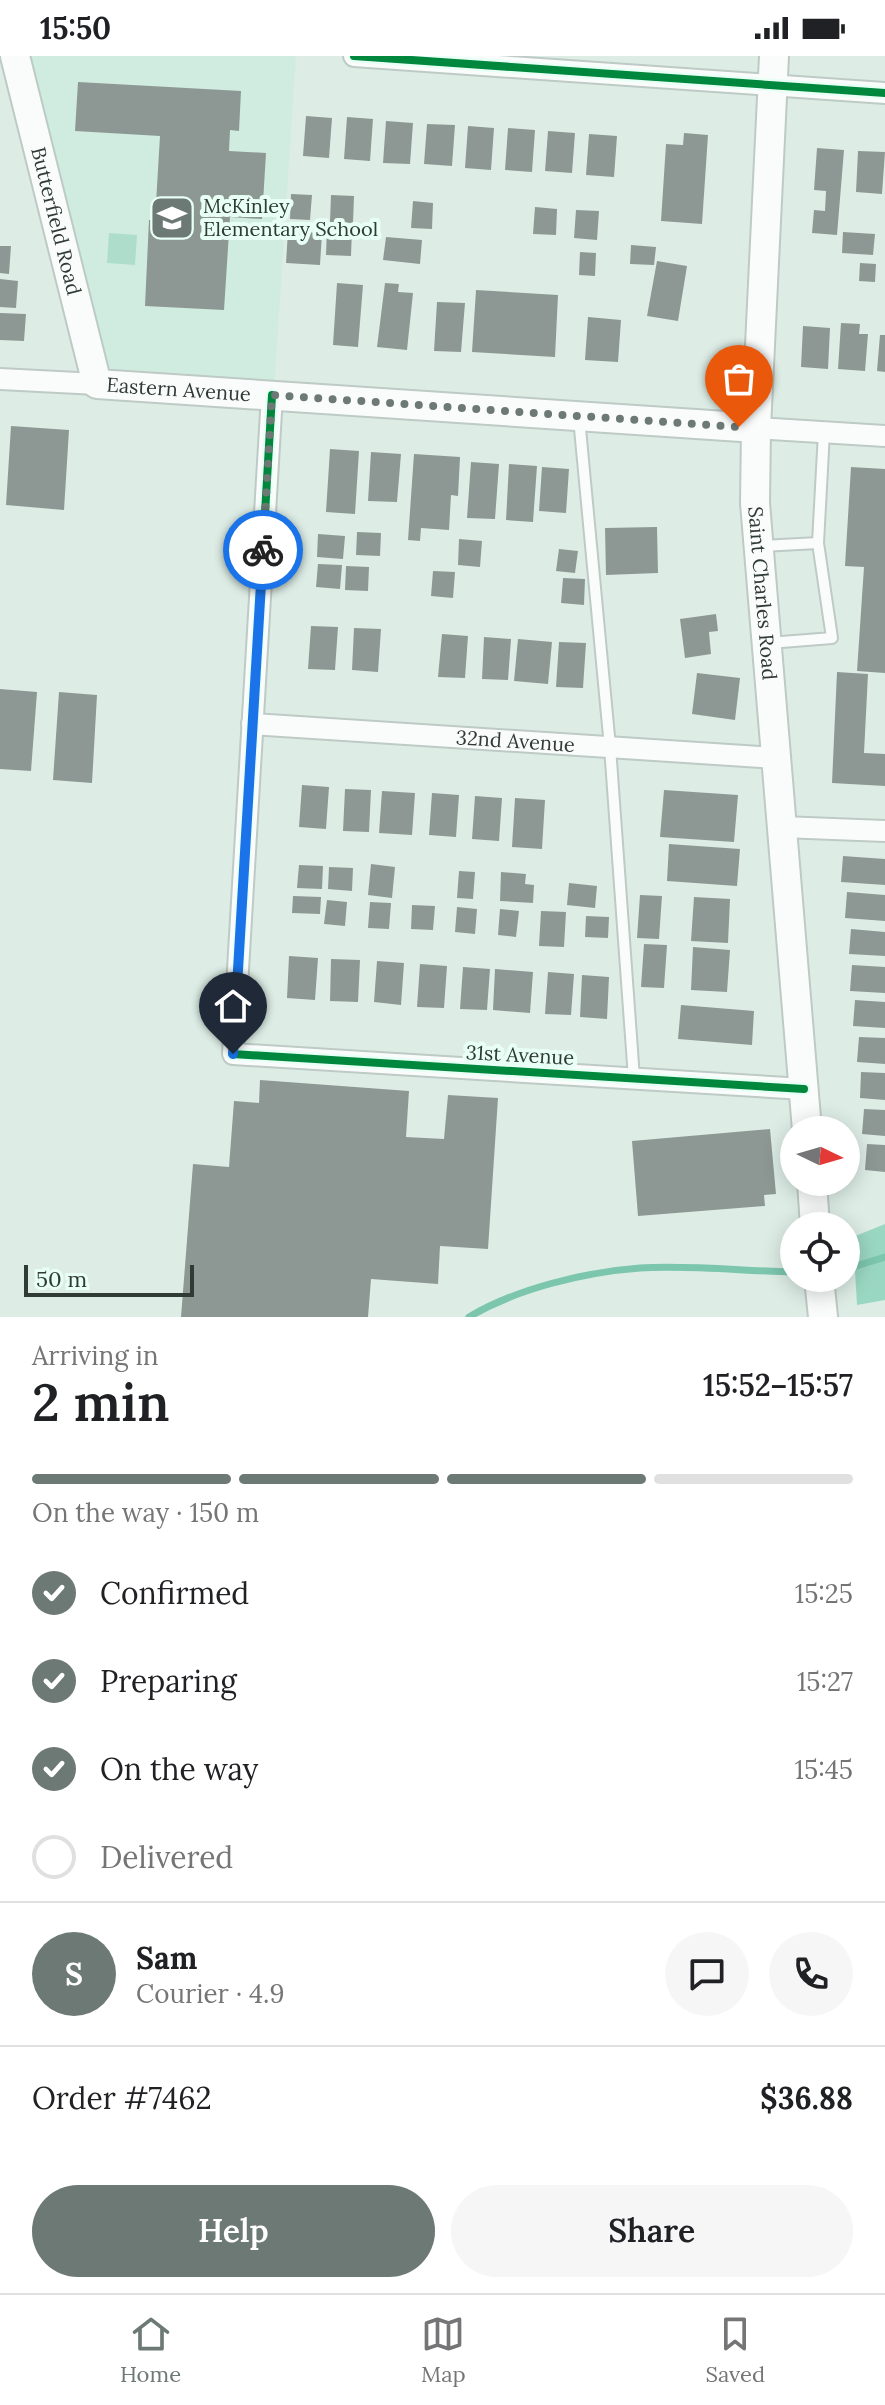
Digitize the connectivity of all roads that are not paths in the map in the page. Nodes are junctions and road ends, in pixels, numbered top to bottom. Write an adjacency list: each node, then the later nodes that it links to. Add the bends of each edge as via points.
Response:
1 (15, 56): 7 (main road, Butterfield Road)
2 (354, 56): 4 (street)
3 (774, 56): 4 (main road, Saint Charles Road)
4 (773, 86): 5 (street); 10 (main road, Saint Charles Road)
5 (885, 93)
6 (0, 379): 7 (street, Eastern Avenue)
7 (97, 384): 8 (main road, Eastern Avenue)
8 (272, 395): 9 (main road, Eastern Avenue); 16 (street)
9 (578, 416): 10 (main road, Eastern Avenue); 17 (lane)
10 (756, 428): 11 (street, Eastern Avenue); 14 (main road, Saint Charles Road)
11 (824, 432): 12 (street, Eastern Avenue); 13 (lane)
12 (885, 436)
13 (818, 543): 14 (lane); 15 (lane, via 832,638)
14 (759, 546): 15 (main road, Saint Charles Road)
15 (767, 644): 18 (main road, Saint Charles Road)
16 (252, 724): 17 (street, 32nd Avenue); 21 (street, 31st Avenue, via 233,1054)
17 (610, 747): 18 (street, 32nd Avenue); 21 (lane)
18 (777, 758): 19 (main road, Saint Charles Road)
19 (782, 827): 20 (street); 22 (main road, Saint Charles Road)
20 (885, 831)
21 (634, 1078): 22 (street, 31st Avenue)
22 (804, 1089): 23 (main road, Saint Charles Road)
23 (806, 1116)
24 (821, 1292): 25 (main road)
25 (823, 1317)

